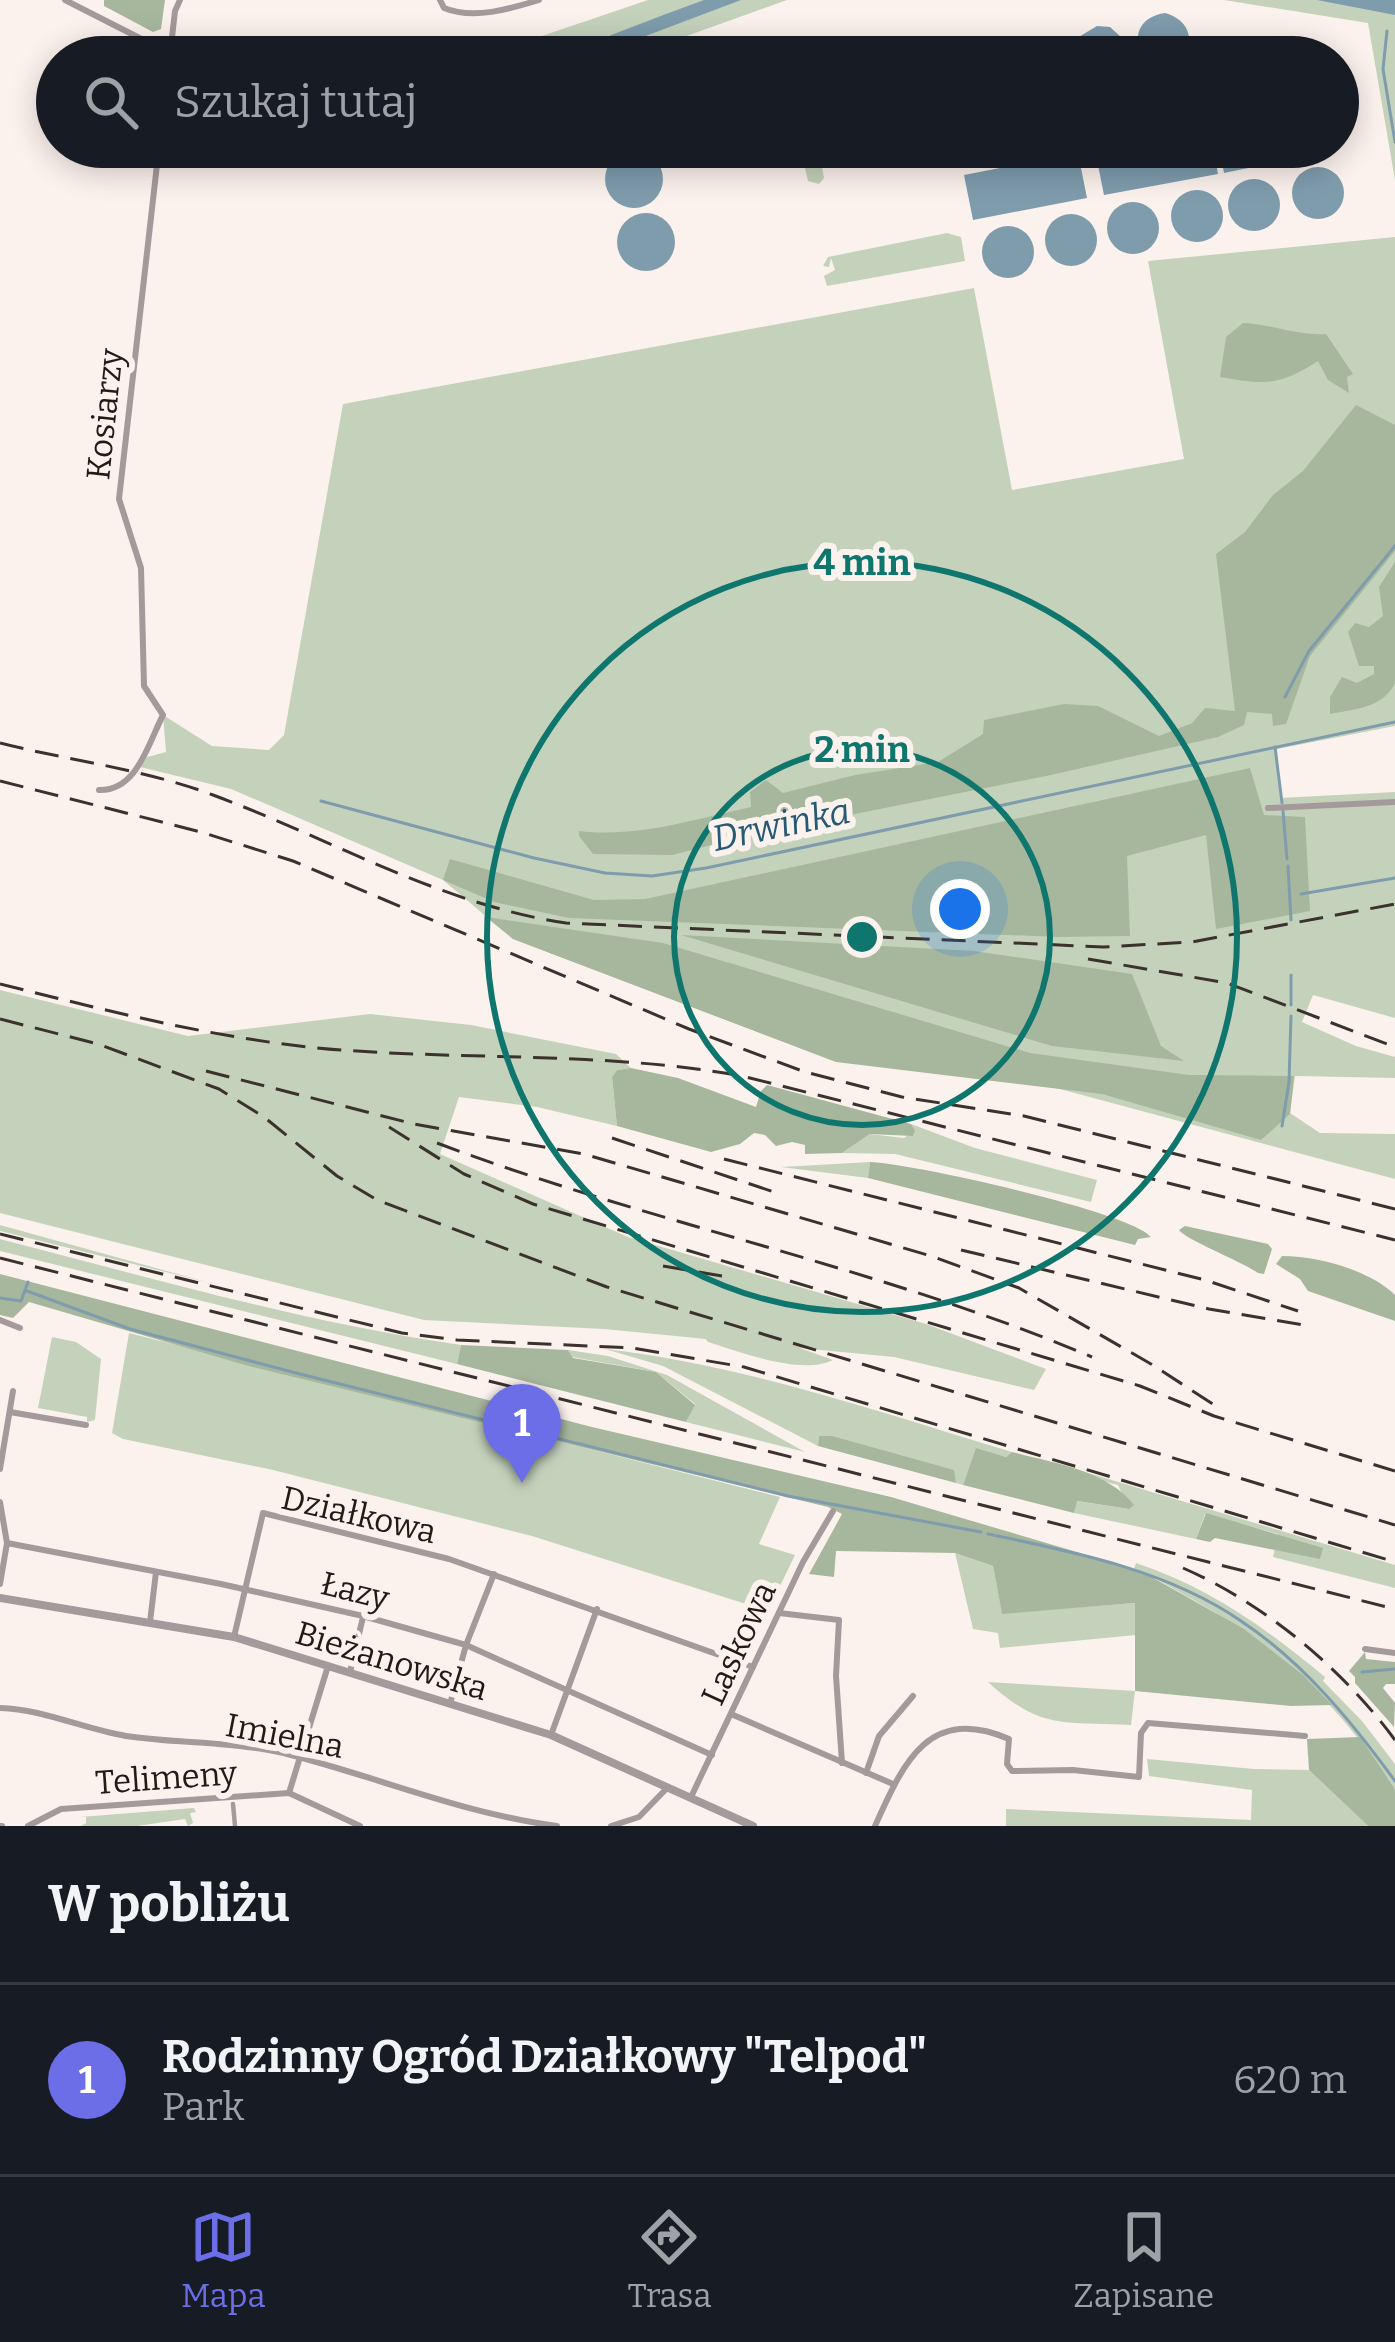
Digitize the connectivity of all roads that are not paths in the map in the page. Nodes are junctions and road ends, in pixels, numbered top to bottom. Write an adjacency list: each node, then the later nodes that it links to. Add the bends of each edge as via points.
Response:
1 (65, 0): 5 (street)
2 (180, 0): 6 (street)
3 (440, 0): 4 (street, via 456,13)
4 (538, 0)
5 (132, 36)
6 (172, 36)
7 (157, 168): 8 (street, Kosiarzy, via 119,499 141,568 143,686 163,715 129,781)
8 (99, 790)
9 (1395, 802): 10 (street)
10 (1268, 808)
11 (0, 1320): 12 (street)
12 (20, 1328)
13 (13, 1391): 14 (street)
14 (10, 1412): 15 (street); 16 (street)
15 (86, 1425)
16 (0, 1468)
17 (0, 1502): 19 (street)
18 (833, 1511): 26 (street, Laskowa)
19 (7, 1543): 20 (street, Łazy); 22 (street)
20 (156, 1571): 23 (street, Łazy); 28 (street)
21 (494, 1574): 23 (street, Działkowa, via 262,1513); 25 (street, Działkowa); 30 (street)
22 (0, 1584)
23 (244, 1589): 27 (street, Łazy); 29 (street, Działkowa)
24 (0, 1598): 28 (street, Bieżanowska)
25 (597, 1609): 34 (street, Działkowa); 36 (street)
26 (778, 1613): 34 (street, Laskowa); 45 (street, via 839,1620)
27 (363, 1616): 30 (street, Łazy); 35 (street)
28 (150, 1622): 29 (street, Bieżanowska)
29 (234, 1637): 33 (street, Bieżanowska)
30 (466, 1645): 36 (street, Łazy); 38 (street)
31 (1365, 1649): 32 (street)
32 (1395, 1653)
33 (328, 1666): 35 (street, Bieżanowska); 44 (street)
34 (753, 1667): 40 (street, Laskowa)
35 (350, 1672): 38 (street, Bieżanowska)
36 (567, 1688): 41 (street); 43 (street, Łazy)
37 (914, 1696): 46 (street, via 879,1736)
38 (450, 1704): 41 (street, Bieżanowska)
39 (0, 1708): 44 (street, Imielna, via 122,1735)
40 (731, 1714): 43 (street, Laskowa); 45 (street)
41 (550, 1736): 48 (street, Bieżanowska)
42 (1305, 1736): 47 (street, via 1148,1723 1139,1777 1012,1771 1009,1739 970,1727 918,1747)
43 (712, 1755): 50 (street, Laskowa)
44 (299, 1758): 49 (street); 57 (street, Imielna, via 457,1807)
45 (842, 1763): 46 (street)
46 (866, 1773): 47 (street)
47 (894, 1784): 60 (street)
48 (668, 1787): 50 (street, Bieżanowska); 58 (street, via 639,1816)
49 (289, 1792): 52 (street, Telimeny); 56 (street, Telimeny)
50 (691, 1797): 59 (street, Bieżanowska)
51 (233, 1804): 55 (street)
52 (47, 1814): 53 (street, Telimeny); 54 (street)
53 (28, 1826)
54 (39, 1826)
55 (235, 1826)
56 (360, 1826)
57 (557, 1826)
58 (611, 1826)
59 (753, 1826)
60 (874, 1826)

